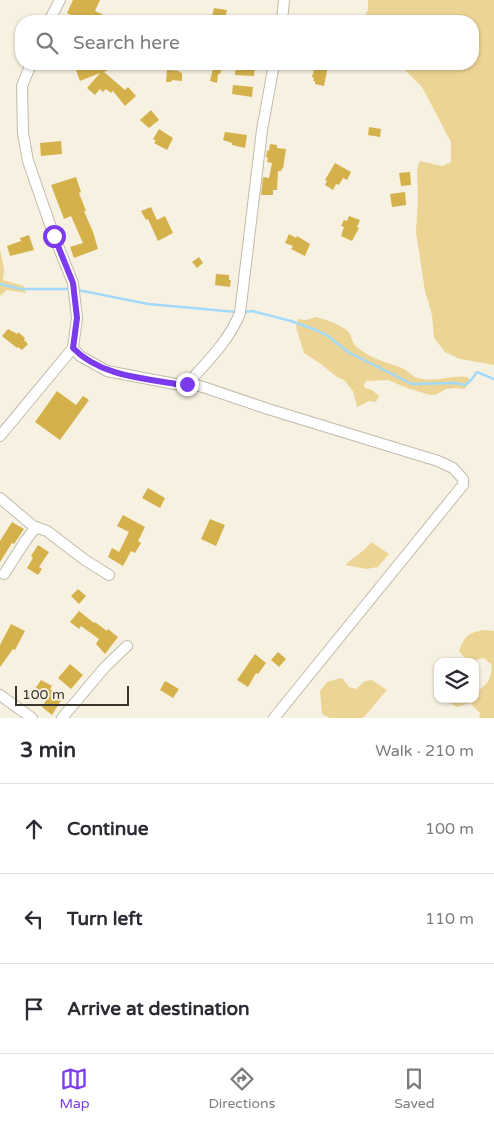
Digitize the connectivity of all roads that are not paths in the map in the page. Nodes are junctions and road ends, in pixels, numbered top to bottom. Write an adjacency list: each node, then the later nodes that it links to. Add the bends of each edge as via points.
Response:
1 (60, 0): 3 (street)
2 (284, 0): 4 (street)
3 (52, 15)
4 (283, 15)
5 (29, 70): 7 (street, via 22,86 23,133 28,161 73,283 77,318)
6 (273, 70): 8 (street, via 262,130 240,314 212,357)
7 (73, 348): 8 (street, via 80,356 107,370); 9 (street)
8 (187, 384): 18 (street, via 438,461 453,468 463,478 463,484)
9 (0, 436)
10 (0, 498): 11 (street)
11 (36, 527): 12 (street); 13 (street, via 47,531)
12 (4, 574)
13 (109, 575)
14 (128, 646): 17 (street, via 105,667)
15 (0, 695): 16 (street)
16 (32, 718)
17 (62, 718)
18 (274, 718)

